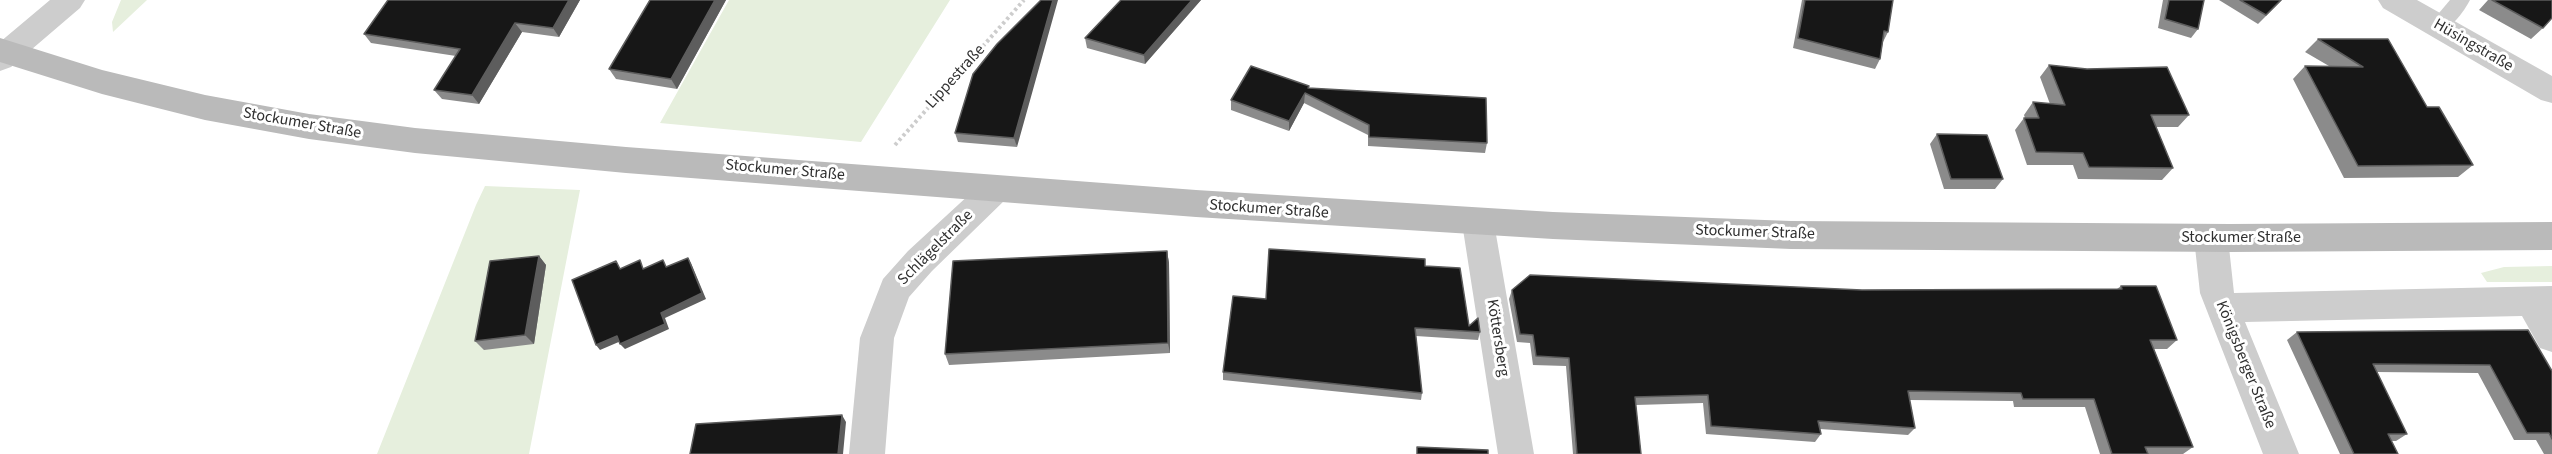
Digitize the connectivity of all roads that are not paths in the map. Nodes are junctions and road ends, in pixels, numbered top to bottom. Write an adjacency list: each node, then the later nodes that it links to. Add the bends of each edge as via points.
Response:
1 (70, 0): 5 (street)
2 (2393, 0): 4 (street, Hüsingstraße)
3 (2461, 0): 4 (lane)
4 (2438, 26): 6 (street, Hüsingstraße)
5 (3, 54): 7 (main road, Stockumer Straße, via 116,87 320,130 483,149)
6 (2552, 92)
7 (995, 190): 8 (main road, Stockumer Straße); 14 (street, Schlägelstraße, via 895,289 877,338)
8 (1478, 223): 10 (main road, Stockumer Straße, via 1796,235); 15 (street, Köttersberg)
9 (2552, 236): 10 (main road, Stockumer Straße)
10 (2211, 238): 12 (street, Königsberger Straße)
11 (2542, 302): 12 (street); 13 (street)
12 (2222, 308): 16 (street, Königsberger Straße)
13 (2552, 337)
14 (867, 454)
15 (1516, 454)
16 (2281, 454)

